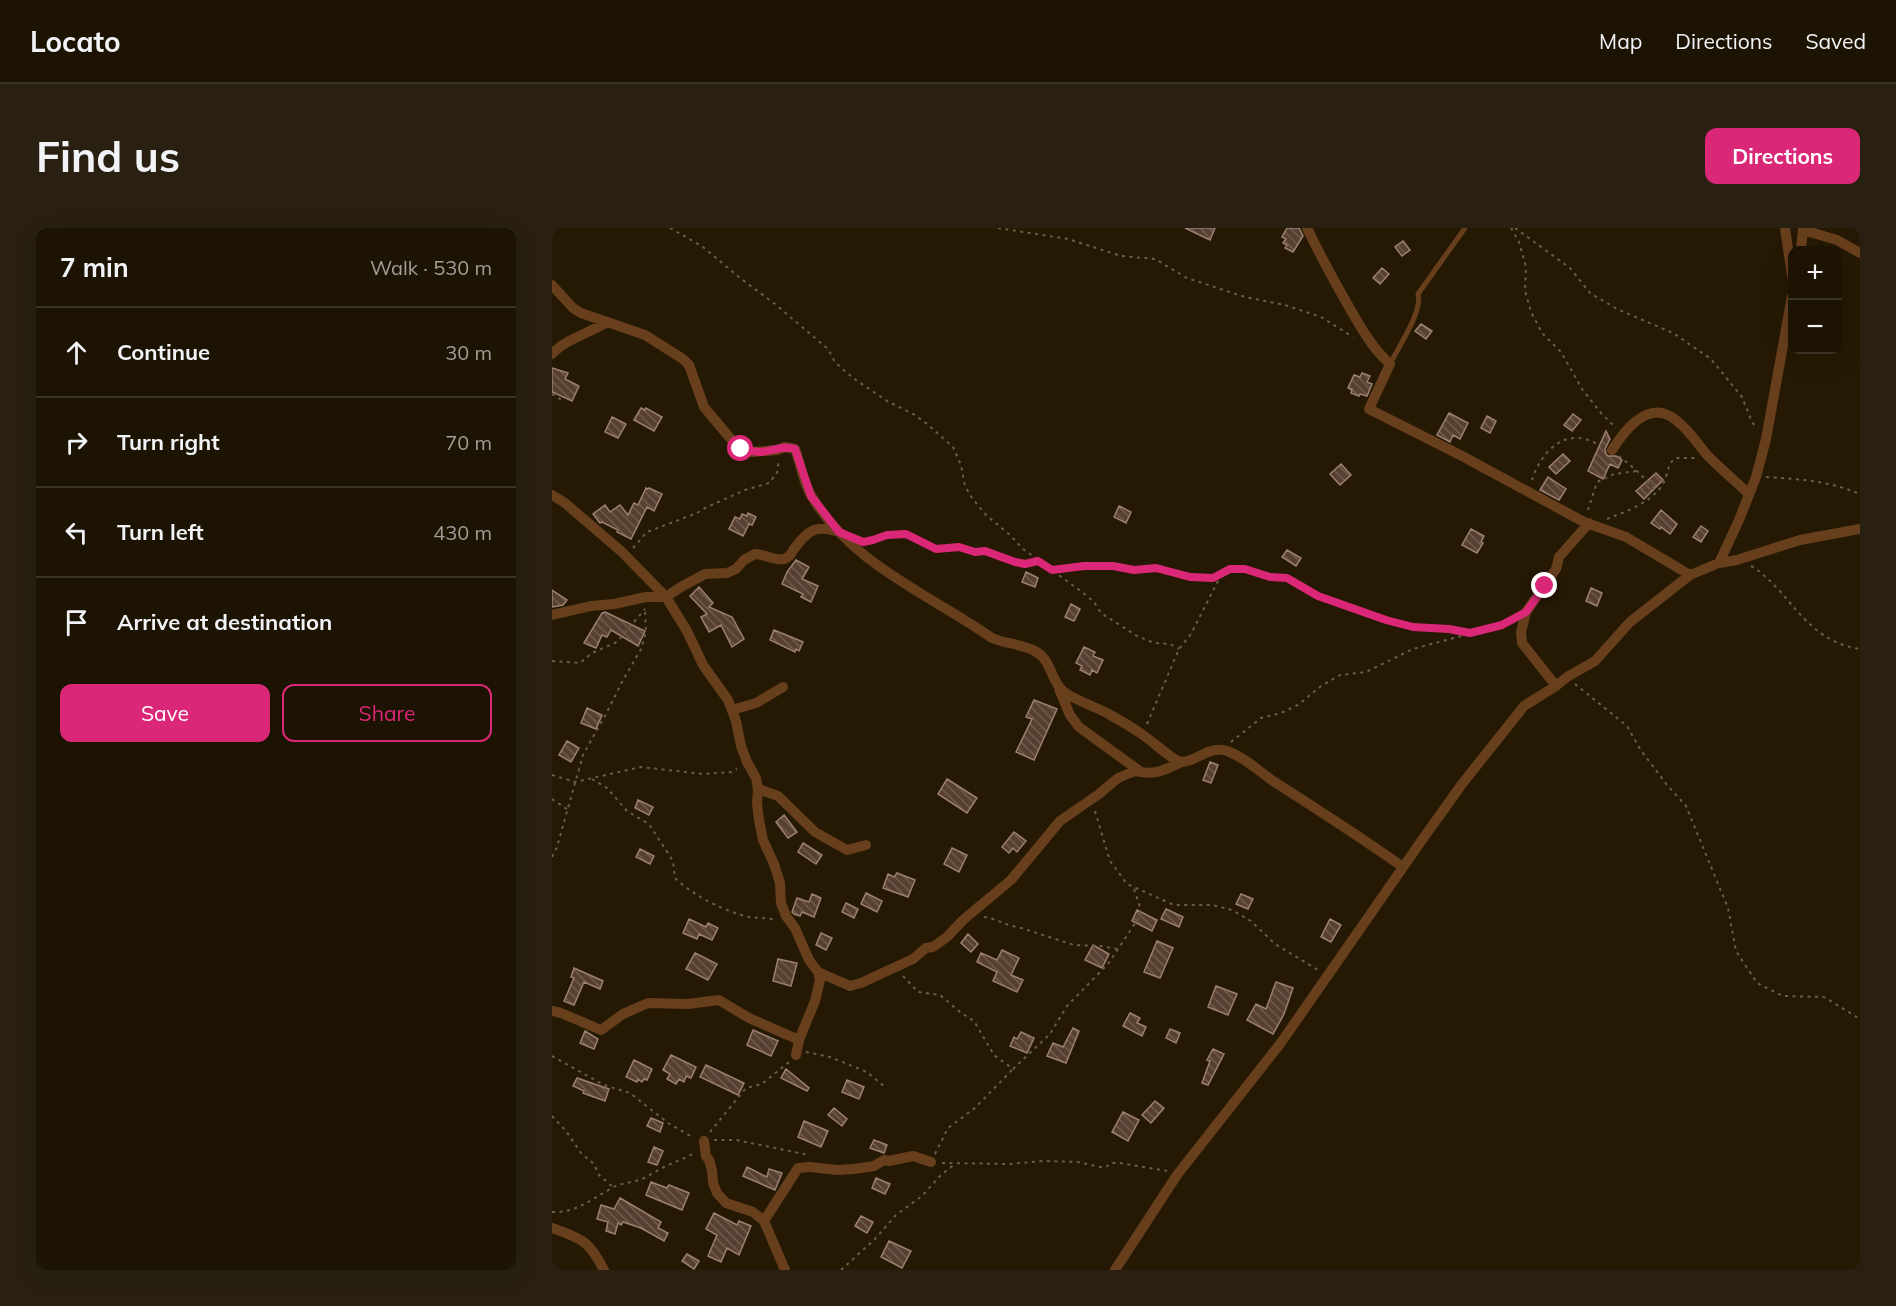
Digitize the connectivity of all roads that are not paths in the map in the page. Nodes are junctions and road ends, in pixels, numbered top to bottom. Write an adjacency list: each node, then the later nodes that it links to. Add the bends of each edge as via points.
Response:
1 (1307, 228): 12 (street, via 1363,332)
2 (1465, 228): 12 (lane, via 1418,294 1414,317)
3 (1785, 228): 6 (street)
4 (1803, 229): 5 (street); 7 (street, via 1837,240)
5 (1801, 246)
6 (1788, 249)
7 (1860, 253)
8 (552, 285): 10 (street, via 573,308)
9 (1791, 300): 14 (street, via 1766,439)
10 (607, 322): 11 (street, via 559,346); 18 (street, via 645,335 689,365 704,407 741,449 795,449 811,496)
11 (552, 354)
12 (1390, 364): 16 (street, via 1369,409)
13 (1612, 450): 14 (street, via 1635,421 1653,413 1668,415)
14 (1749, 494): 19 (street)
15 (552, 495): 21 (street, via 622,552)
16 (1589, 523): 20 (street, via 1626,537); 24 (street, via 1559,557 1556,569 1526,612 1521,632 1522,643)
17 (1860, 529): 19 (street, via 1800,540)
18 (839, 532): 21 (street, via 819,528 803,537 789,557 781,560 755,554 736,569 705,574); 23 (street, via 879,567 992,638 1043,657)
19 (1719, 563): 20 (street)
20 (1690, 575): 24 (street, via 1630,621 1595,661)
21 (666, 597): 22 (street); 26 (street)
22 (552, 615)
23 (1056, 683): 27 (street, via 1064,692 1110,714); 28 (street, via 1079,727)
24 (1556, 686): 31 (street, via 1524,706)
25 (783, 687): 26 (street, via 756,703)
26 (732, 710): 29 (street)
27 (1182, 762): 28 (street, via 1150,774); 31 (street, via 1219,749 1240,757)
28 (1141, 772): 32 (street, via 1118,778 1060,820 1011,880 933,947 861,984 850,986)
29 (758, 789): 30 (street, via 778,796 815,832 847,850); 32 (street, via 764,840 780,883 781,903)
30 (866, 845)
31 (1403, 867): 42 (street, via 1280,1044 1182,1168)
32 (818, 972): 34 (street, via 820,987)
33 (552, 1011): 34 (street, via 601,1030 648,1003 719,1000)
34 (799, 1040): 35 (street)
35 (796, 1055)
36 (704, 1141): 38 (street, via 717,1193 726,1203 753,1212)
37 (931, 1162): 38 (street, via 913,1155 854,1169 798,1168)
38 (764, 1221): 41 (street)
39 (552, 1228): 40 (street, via 588,1244)
40 (604, 1270)
41 (785, 1270)
42 (1115, 1270)

